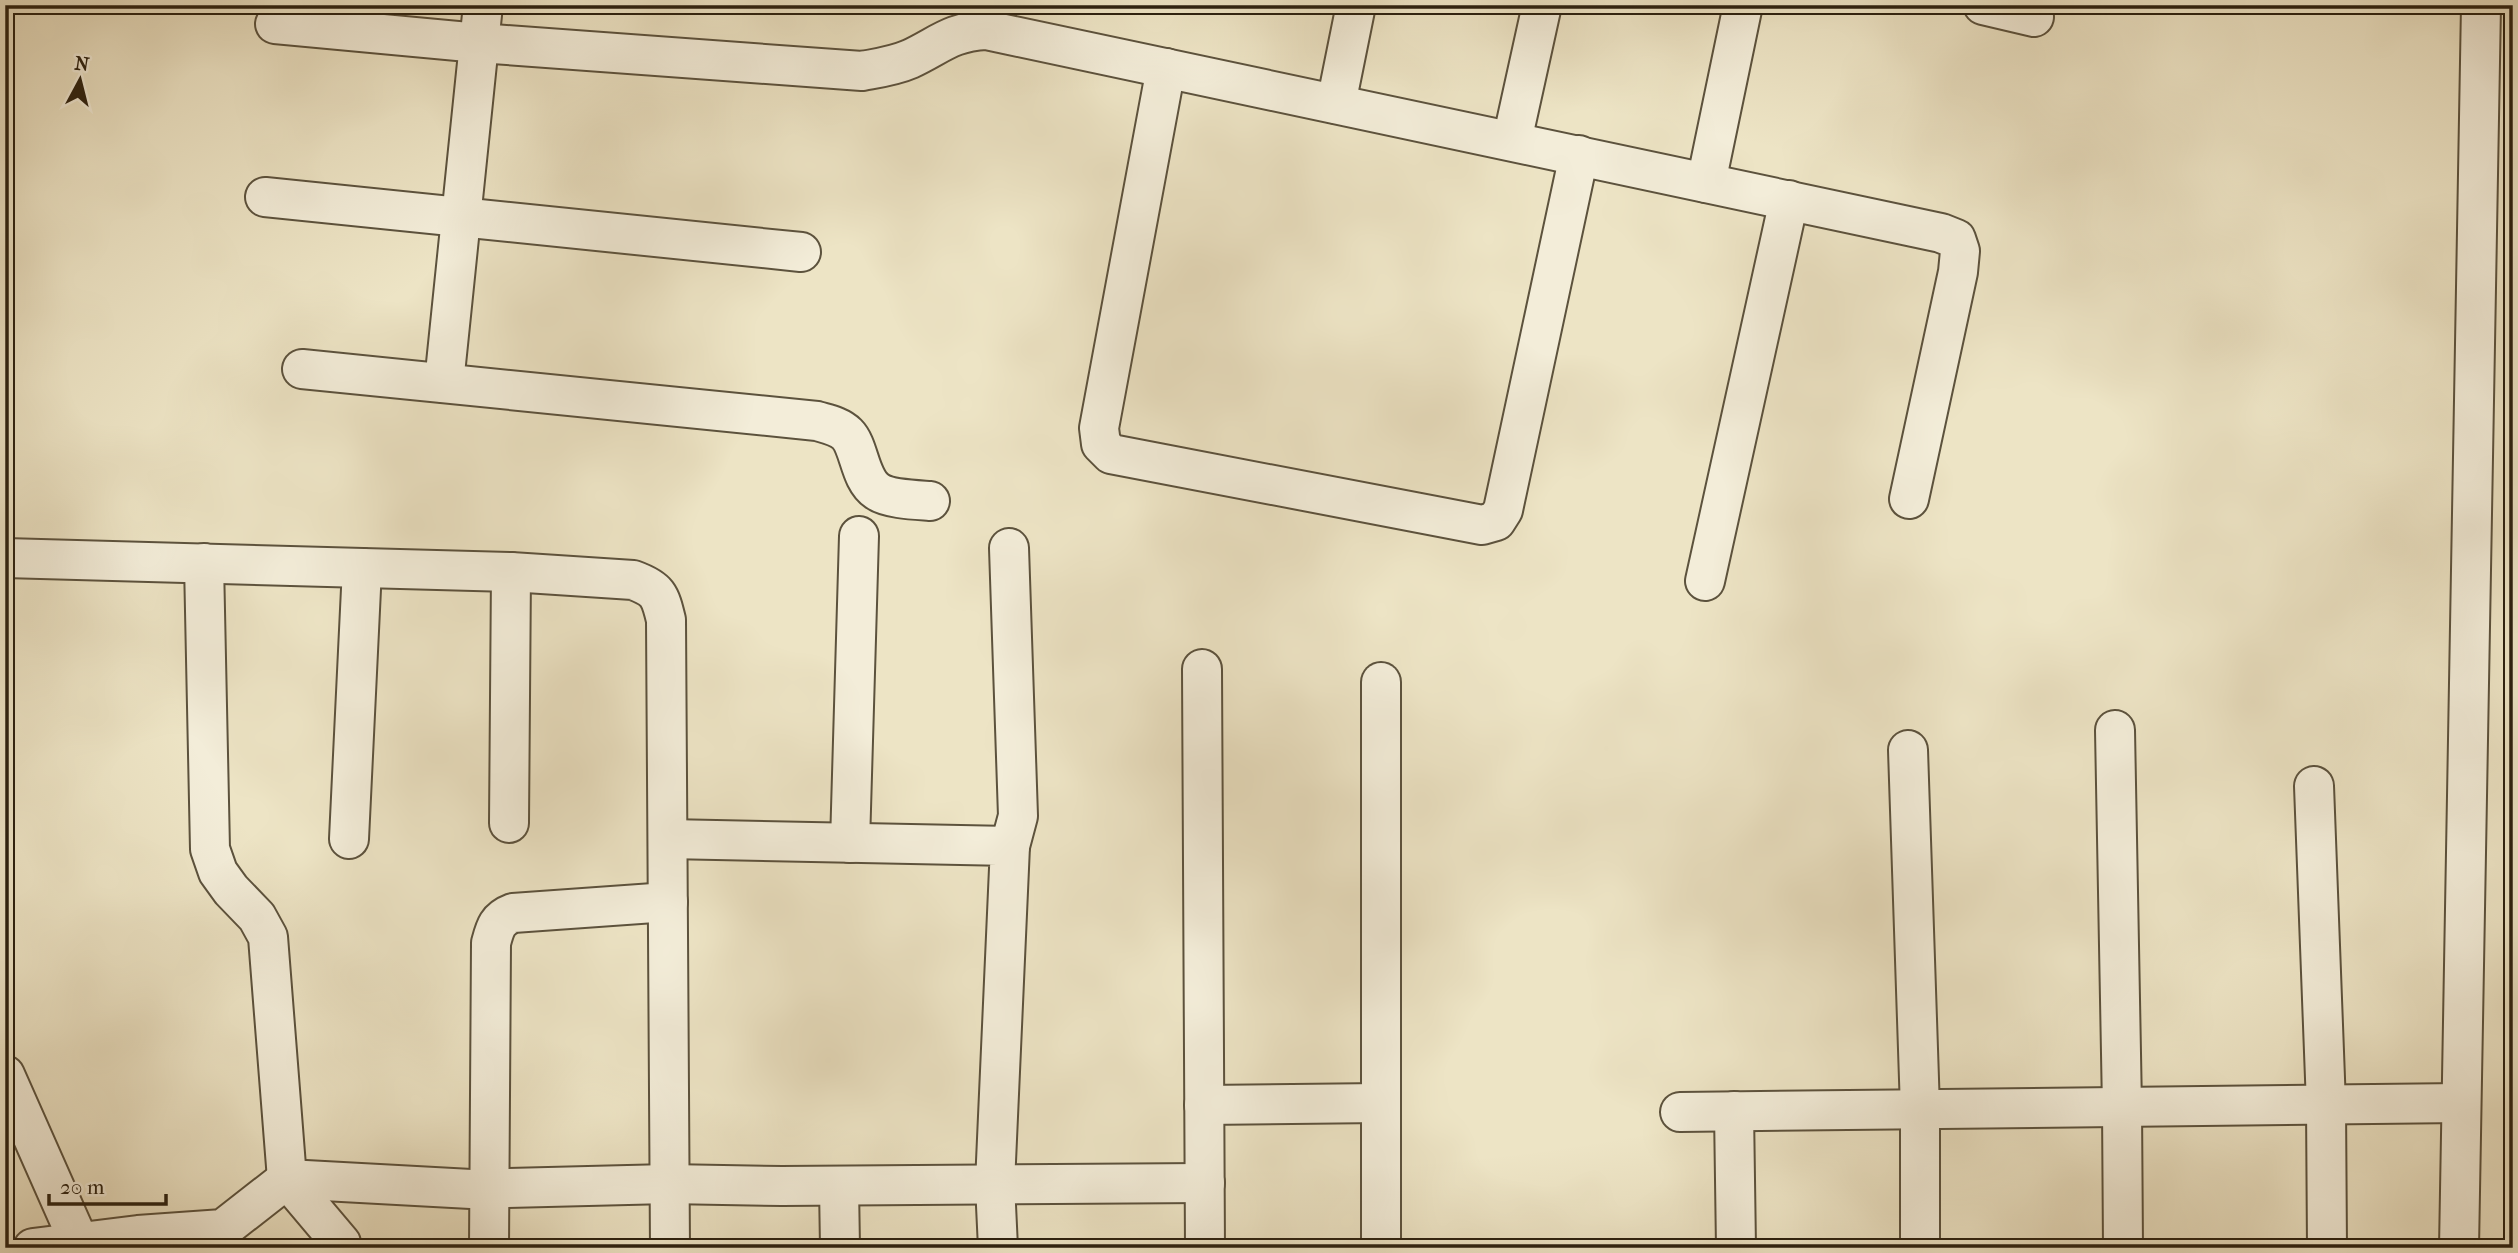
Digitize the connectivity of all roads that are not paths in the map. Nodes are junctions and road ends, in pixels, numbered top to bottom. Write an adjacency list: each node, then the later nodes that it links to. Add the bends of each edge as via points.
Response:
1 (483, 5): 9 (street)
2 (1356, 5): 11 (street)
3 (1542, 5): 12 (street)
4 (1743, 5): 14 (street)
5 (1983, 5): 7 (street)
6 (2481, 5): 43 (street)
7 (2034, 17)
8 (275, 24): 9 (street)
9 (479, 43): 10 (street, via 862,71 910,59 965,31 986,30); 17 (street)
10 (1166, 68): 11 (street); 13 (street, via 1099,428 1101,444 1111,454 1482,524 1496,521 1503,510)
11 (1336, 104): 12 (street)
12 (1512, 141): 13 (street)
13 (1579, 155): 14 (street)
14 (1706, 183): 16 (street)
15 (265, 197): 17 (street)
16 (1788, 200): 21 (street, via 1956,240 1958,272); 29 (street)
17 (462, 217): 18 (street); 20 (street)
18 (801, 252)
19 (302, 369): 20 (street)
20 (444, 383): 22 (street, via 817,421 848,434 866,478 877,491)
21 (1909, 499)
22 (930, 501)
23 (859, 536): 38 (street)
24 (1009, 548): 39 (street, via 1018,816)
25 (5, 558): 26 (street)
26 (204, 564): 27 (street); 50 (street, via 210,849 218,872 268,937)
27 (362, 568): 28 (street); 36 (street)
28 (511, 572): 35 (street); 37 (street, via 633,580 651,587 661,602 666,620)
29 (1704, 581)
30 (1202, 669): 44 (street)
31 (1381, 682): 42 (street)
32 (2115, 730): 46 (street)
33 (1908, 750): 47 (street)
34 (2314, 786): 45 (street)
35 (509, 823)
36 (349, 839)
37 (668, 839): 38 (street); 40 (street)
38 (850, 843): 39 (street)
39 (1010, 846): 53 (street)
40 (668, 902): 52 (street); 55 (street, via 513,913 495,925 491,943)
41 (5, 1075): 57 (street)
42 (1381, 1103): 44 (street); 65 (street)
43 (2461, 1103): 45 (street); 70 (street)
44 (1204, 1105): 51 (street)
45 (2326, 1105): 46 (street); 69 (street)
46 (2122, 1107): 47 (street); 68 (street)
47 (1920, 1110): 48 (street); 67 (street)
48 (1734, 1111): 49 (street); 66 (street)
49 (1680, 1112)
50 (287, 1178): 55 (street); 56 (street); 59 (street, via 341,1243)
51 (1205, 1183): 53 (street); 64 (street)
52 (668, 1184): 54 (street); 55 (street); 61 (street)
53 (995, 1184): 54 (street); 63 (street)
54 (839, 1186): 62 (street)
55 (488, 1189): 60 (street)
56 (230, 1239): 57 (street)
57 (79, 1242): 58 (street)
58 (33, 1248)
59 (336, 1248)
60 (489, 1248)
61 (670, 1248)
62 (840, 1248)
63 (998, 1248)
64 (1205, 1248)
65 (1381, 1248)
66 (1736, 1248)
67 (1920, 1248)
68 (2123, 1248)
69 (2327, 1248)
70 (2459, 1248)

